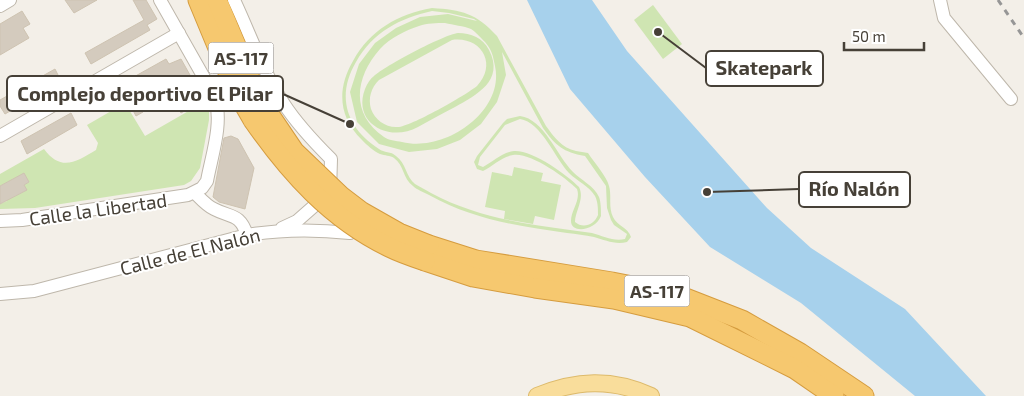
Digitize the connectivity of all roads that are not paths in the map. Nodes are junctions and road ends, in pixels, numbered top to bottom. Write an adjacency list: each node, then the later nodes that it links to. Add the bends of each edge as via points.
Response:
1 (10, 0): 7 (street)
2 (160, 0): 8 (street)
3 (198, 0): 10 (highway, AS-117, via 235,89)
4 (217, 0): 10 (highway, AS-117)
5 (234, 0): 14 (street, via 284,103 310,138 331,159 330,192 297,221)
6 (940, 0): 9 (street, via 944,18)
7 (0, 6)
8 (179, 33): 11 (street); 12 (street, via 216,97 219,111 206,180)
9 (1010, 99)
10 (261, 117): 17 (highway, AS-117, bridge, via 341,196)
11 (0, 136)
12 (194, 193): 13 (street, Calle la Libertad); 16 (street, via 212,209 242,222)
13 (0, 221)
14 (275, 230): 15 (street, Calle de El Nalón); 16 (street, Calle de El Nalón)
15 (350, 233)
16 (247, 235): 18 (street, Calle de El Nalón, via 34,291)
17 (427, 253): 21 (highway, AS-117, via 473,277 614,299 690,317 795,369); 22 (highway, AS-117, via 678,295 742,320 800,353)
18 (0, 294)
19 (537, 396): 20 (main road, via 571,385 596,383 620,384)
20 (651, 396)
21 (834, 396)
22 (864, 396)

